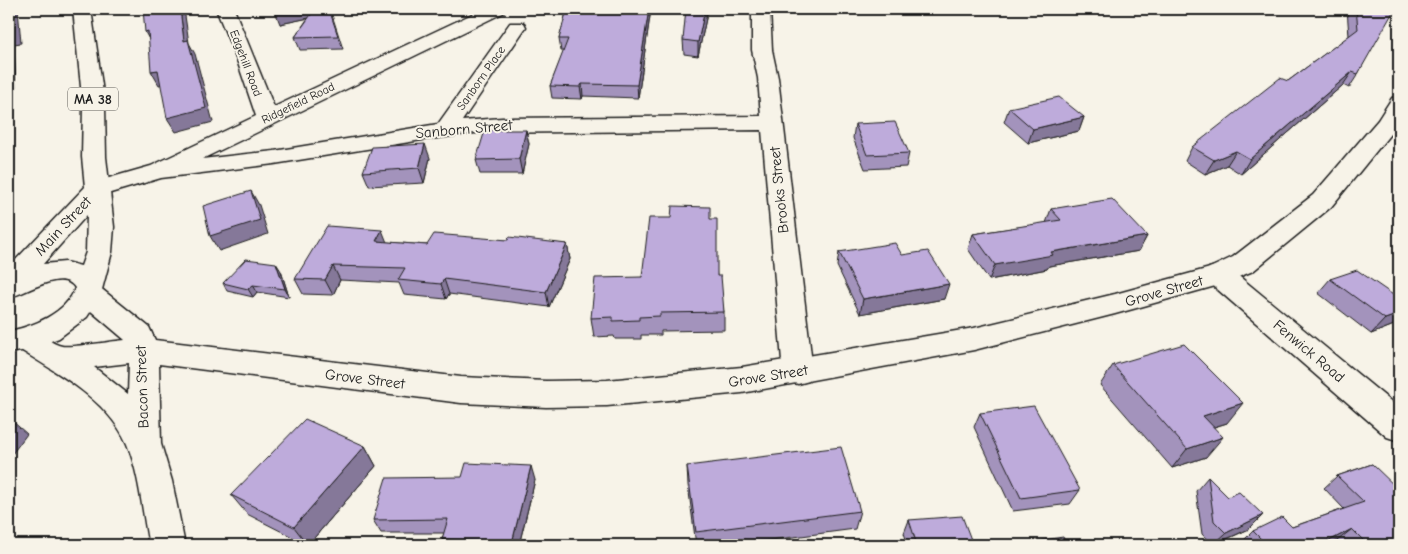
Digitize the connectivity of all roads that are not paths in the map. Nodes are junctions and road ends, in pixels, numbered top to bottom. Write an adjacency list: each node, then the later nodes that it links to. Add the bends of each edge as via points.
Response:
1 (82, 9): 11 (street, Main Street / MA 38, via 94,106)
2 (225, 9): 7 (street, Edgehill Road)
3 (497, 9): 7 (street, Ridgefield Road)
4 (761, 9): 8 (street, Brooks Street, via 762,50)
5 (517, 27): 9 (street, Sanborn Place)
6 (1397, 109): 12 (street, Grove Street, via 1322,202 1243,264)
7 (267, 117): 10 (street, Ridgefield Road)
8 (772, 124): 9 (street, Sanborn Street, via 502,125); 18 (street, Brooks Street)
9 (446, 129): 10 (street, Sanborn Street, via 282,156)
10 (159, 171): 11 (street, Ridgefield Road)
11 (96, 189): 13 (street, Main Street); 14 (street, Main Street / MA 38, via 101,238)
12 (1219, 275): 18 (street, Grove Street, via 974,339); 19 (street, Fenwick Road)
13 (9, 286): 14 (street, Bacon Street, via 35,276 63,272 82,278)
14 (88, 291): 15 (street, MA 38, via 82,306 61,324); 16 (street, Bacon Street, via 134,328)
15 (16, 342): 17 (street, Bacon Street)
16 (144, 350): 17 (street, Grove Street); 18 (street, Grove Street, via 416,386 516,394 635,392); 20 (street, Bacon Street)
17 (56, 359): 20 (street, Bacon Street, via 108,395 137,429)
18 (798, 372)
19 (1399, 427)
20 (144, 446): 21 (street, Bacon Street)
21 (167, 545)

